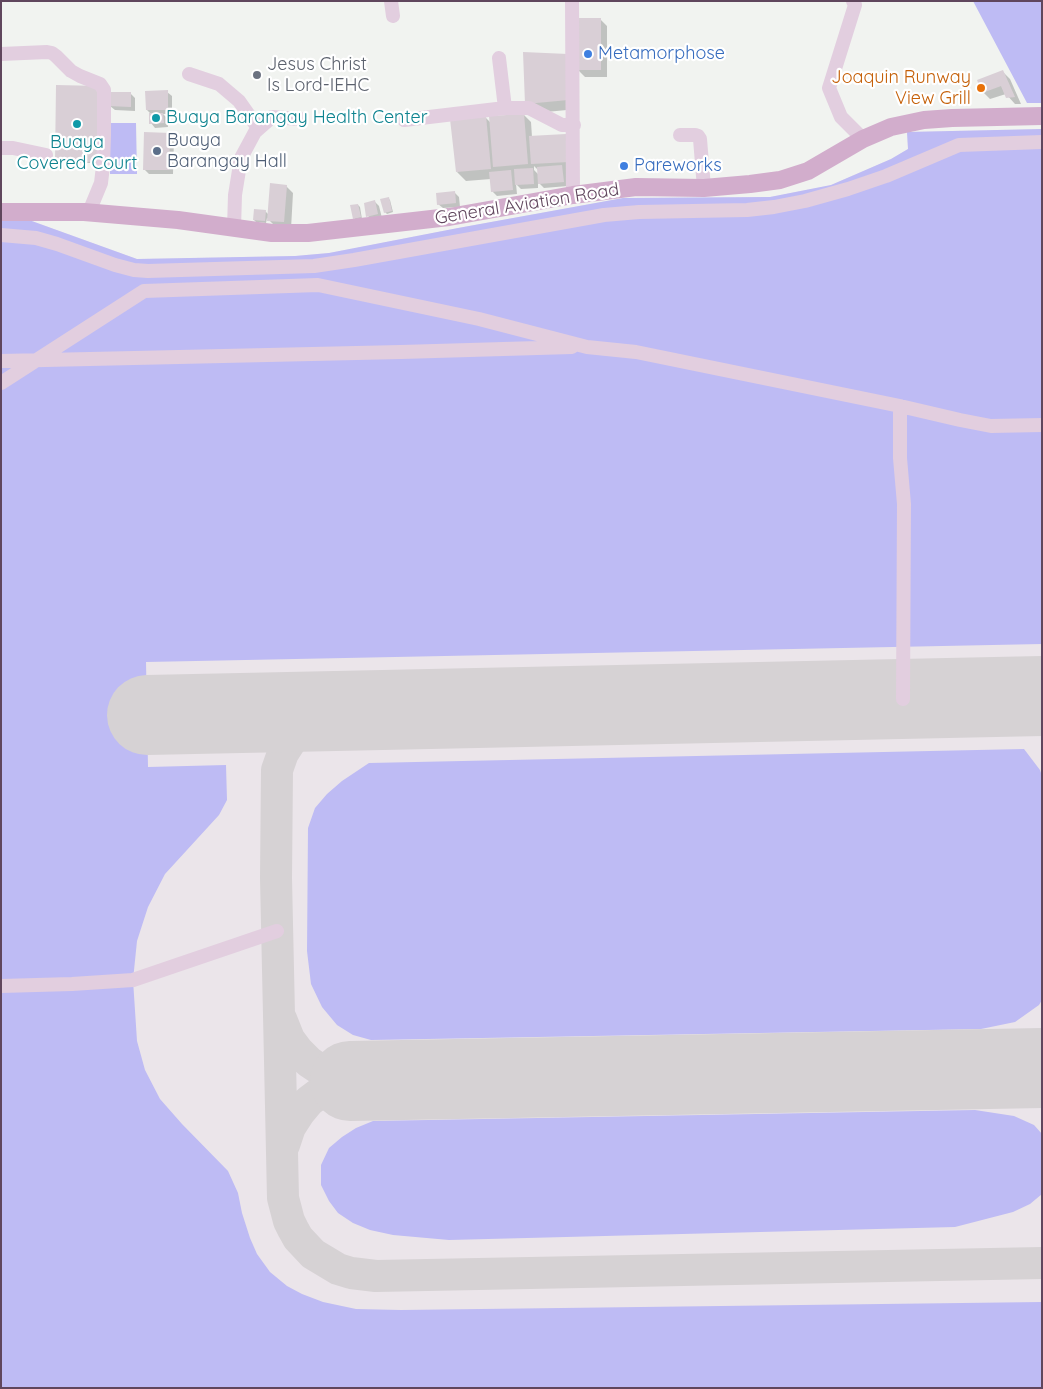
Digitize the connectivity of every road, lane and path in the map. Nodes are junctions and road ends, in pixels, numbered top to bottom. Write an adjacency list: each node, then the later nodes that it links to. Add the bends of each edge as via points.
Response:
1 (391, 1): 4 (street)
2 (572, 1): 12 (street)
3 (853, 1): 15 (street, via 855,5 829,88 841,116)
4 (392, 16)
5 (1, 54): 22 (street, via 52,53 71,71 100,84 104,90 103,166)
6 (499, 58): 8 (street)
7 (189, 74): 13 (street, via 219,84 239,101)
8 (505, 108): 11 (street); 12 (street, via 529,108 562,125)
9 (1042, 116): 15 (main road, General Aviation Road, via 924,120 891,127)
10 (300, 119): 13 (street, via 272,117)
11 (404, 120)
12 (574, 125): 20 (street)
13 (258, 128): 23 (street, via 241,158)
14 (680, 135): 19 (street, via 695,135 700,139)
15 (863, 139): 19 (main road, General Aviation Road, via 808,171 780,180)
16 (1042, 142): 24 (street, via 959,145 886,176 831,194 774,207 604,215 314,266 134,270 43,240)
17 (1, 148): 18 (street)
18 (46, 155)
19 (704, 188): 20 (main road, General Aviation Road, via 636,187)
20 (574, 195): 23 (main road, General Aviation Road, via 449,217 308,234)
21 (1, 212): 22 (main road, General Aviation Road)
22 (89, 212): 23 (main road, General Aviation Road)
23 (234, 228)
24 (1, 235)
25 (588, 347): 27 (street); 27 (street, via 479,319 318,285 144,291); 29 (street, via 636,352)
26 (1, 360): 27 (street)
27 (38, 360): 28 (street)
28 (1, 383)
29 (900, 406): 30 (street, via 991,426); 31 (street, via 904,513)
30 (1042, 424)
31 (903, 699)
32 (277, 931): 33 (street, via 133,980)
33 (1, 986)

